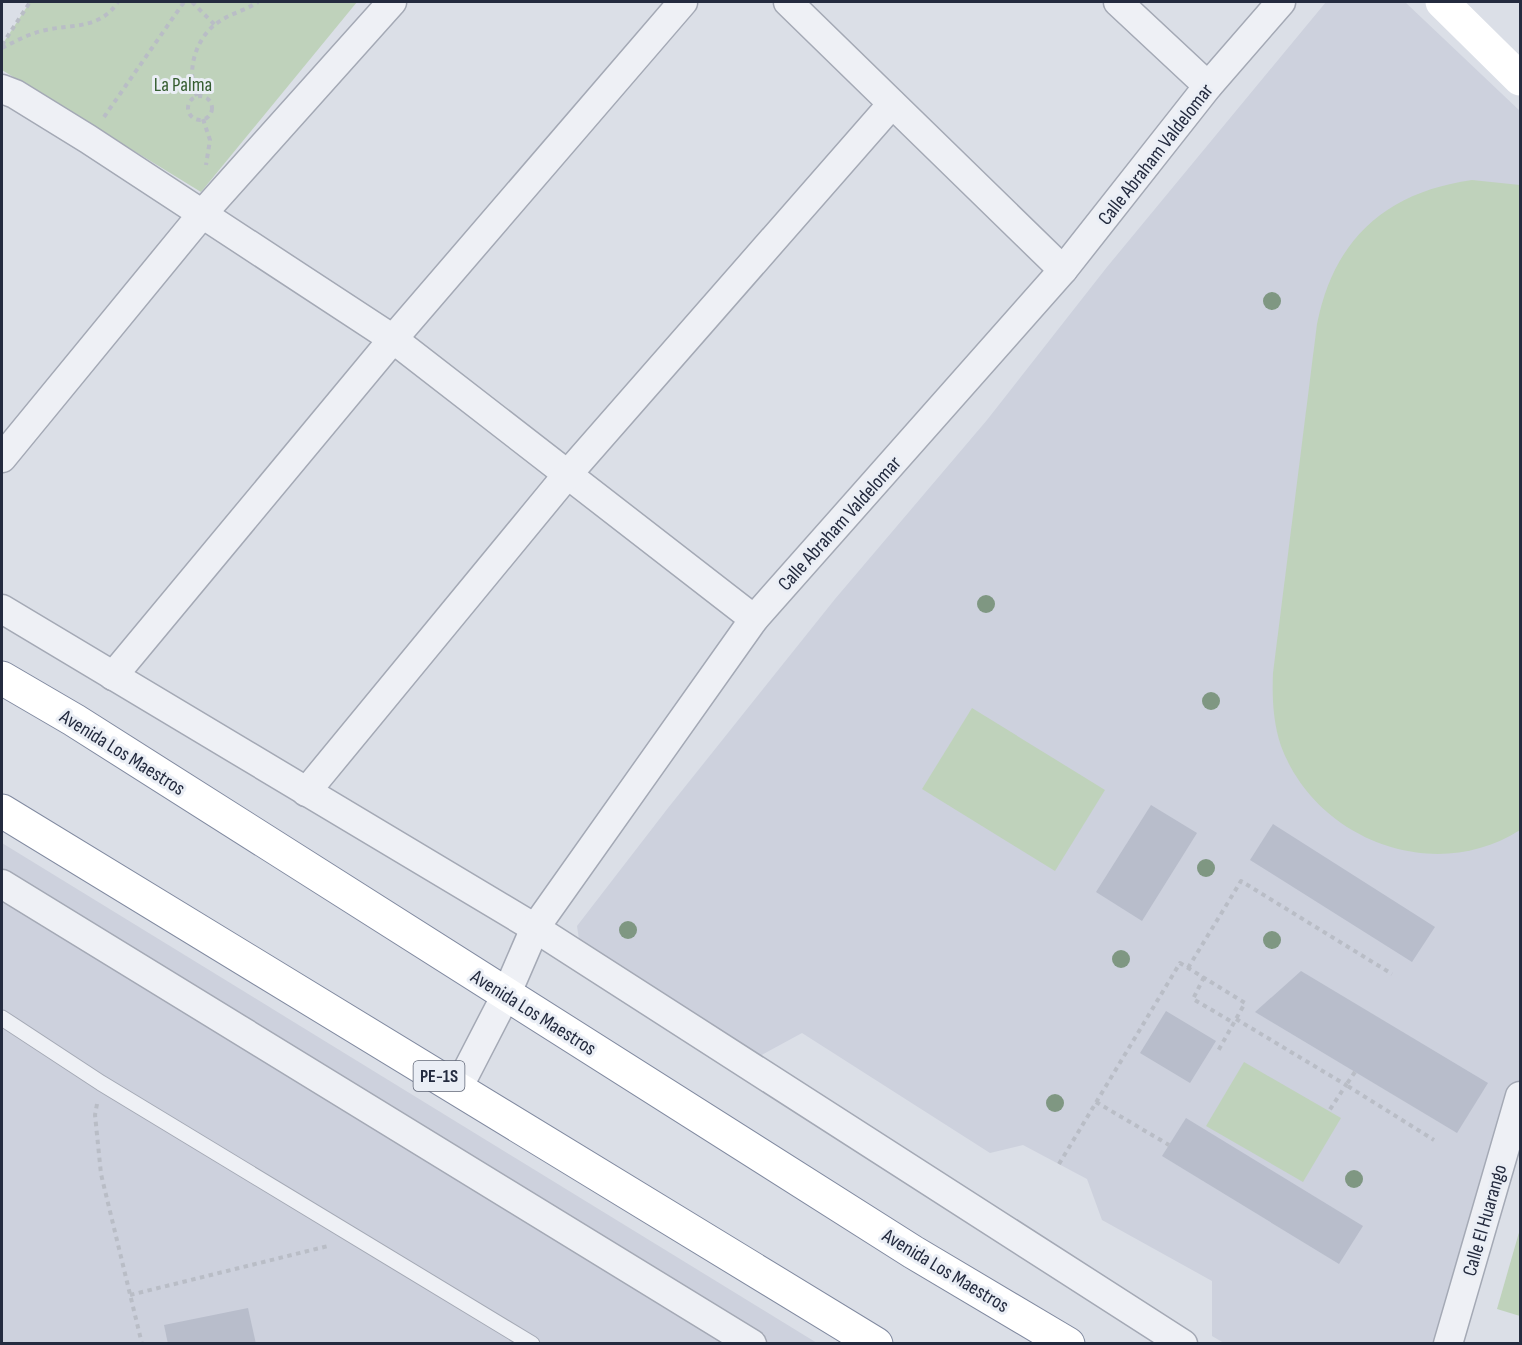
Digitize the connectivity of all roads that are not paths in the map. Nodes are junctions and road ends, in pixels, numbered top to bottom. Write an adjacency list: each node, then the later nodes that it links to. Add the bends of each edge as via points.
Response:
1 (392, 2): 11 (street)
2 (683, 2): 13 (street)
3 (788, 2): 10 (street)
4 (1118, 2): 8 (street)
5 (1281, 2): 8 (street, Calle Abraham Valdelomar)
6 (1442, 2): 7 (main road)
7 (1521, 79)
8 (1208, 86): 12 (street, Calle Abraham Valdelomar)
9 (6, 98): 11 (street)
10 (892, 104): 12 (street); 15 (street)
11 (203, 213): 13 (street); 14 (street)
12 (1063, 270): 17 (street, Calle Abraham Valdelomar)
13 (393, 339): 15 (street); 18 (street)
14 (2, 458)
15 (567, 475): 17 (street); 20 (street)
16 (2, 609): 18 (street)
17 (754, 619): 23 (street, Calle Abraham Valdelomar)
18 (113, 676): 20 (street)
19 (2, 678): 24 (main road, Avenida Los Maestros)
20 (306, 792): 23 (street)
21 (2, 811): 26 (main road, PE-1S)
22 (2, 884): 29 (street)
23 (535, 928): 24 (street, Calle Abraham Valdelomar); 32 (street)
24 (506, 995): 26 (street, Calle Abraham Valdelomar); 31 (main road, Avenida Los Maestros, via 913,1252)
25 (2, 1018): 28 (lane, via 101,1083)
26 (458, 1088): 30 (main road, PE-1S)
27 (1521, 1096): 33 (street, Calle El Huarango)
28 (532, 1344)
29 (752, 1344)
30 (876, 1344)
31 (1068, 1344)
32 (1183, 1344)
33 (1448, 1344)

